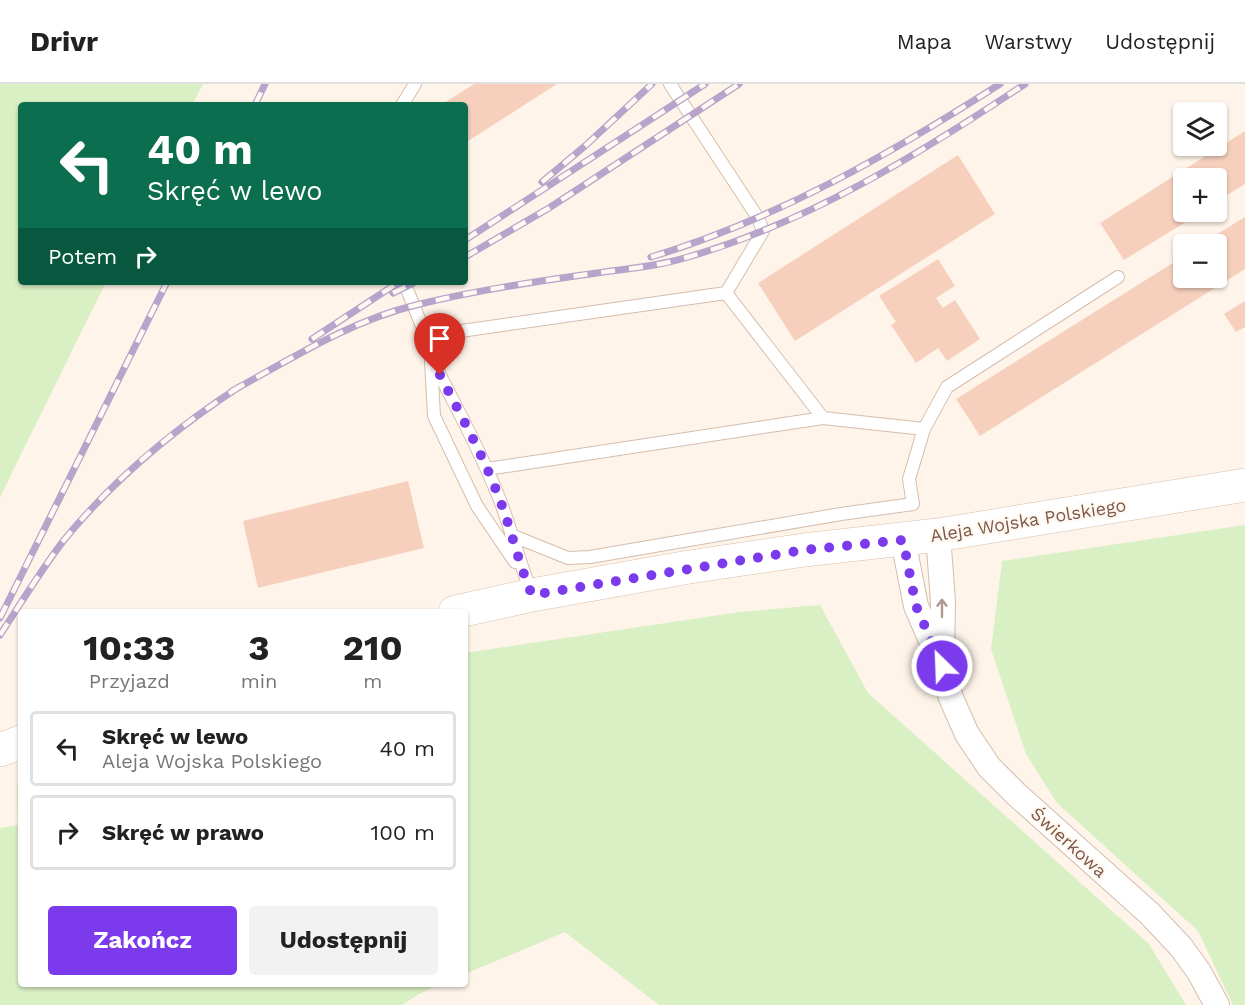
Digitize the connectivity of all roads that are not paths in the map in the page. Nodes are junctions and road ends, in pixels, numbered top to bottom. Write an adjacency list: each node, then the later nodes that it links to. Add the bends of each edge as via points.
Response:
1 (415, 84): 3 (lane)
2 (670, 84): 6 (lane, via 763,231)
3 (404, 102)
4 (1119, 276): 10 (lane, via 947,387)
5 (405, 285): 7 (lane)
6 (726, 293): 7 (lane); 9 (lane)
7 (426, 336): 8 (lane)
8 (430, 356): 11 (lane); 16 (lane, via 434,416 477,506)
9 (823, 418): 10 (lane); 11 (lane)
10 (924, 429): 13 (lane, via 909,479 913,504 590,557 568,558)
11 (487, 469): 13 (lane)
12 (1245, 485): 14 (main road, Aleja Wojska Polskiego)
13 (511, 535): 16 (lane)
14 (938, 535): 15 (main road, Aleja Wojska Polskiego); 18 (street, one-way to 14)
15 (903, 540): 16 (main road, Aleja Wojska Polskiego); 18 (street, via 916,606)
16 (527, 582): 17 (main road, Aleja Wojska Polskiego)
17 (463, 609)
18 (942, 666): 21 (street, Świerkowa, via 967,734 989,767 1181,947)
19 (18, 743): 20 (main road)
20 (0, 750)
21 (1217, 1005)

